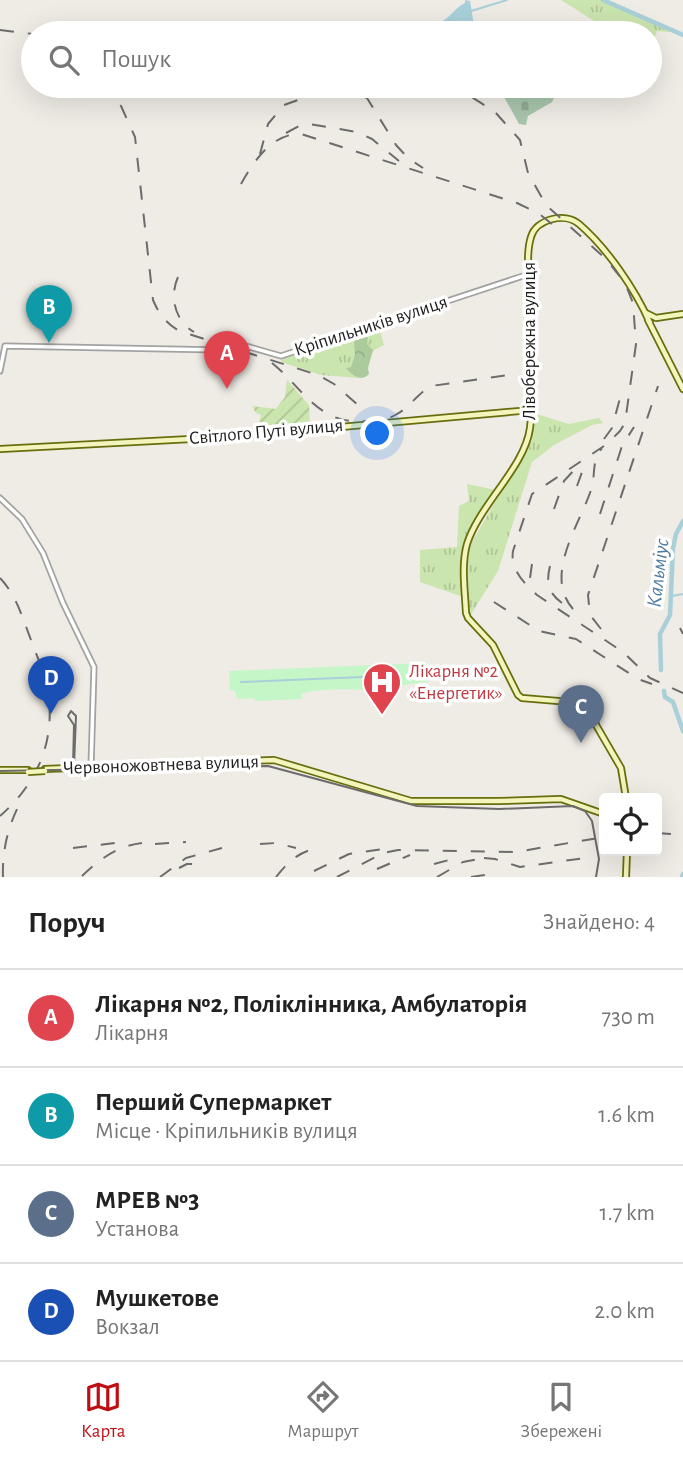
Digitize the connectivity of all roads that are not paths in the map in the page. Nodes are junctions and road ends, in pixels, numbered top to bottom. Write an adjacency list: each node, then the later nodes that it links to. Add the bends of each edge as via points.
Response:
1 (529, 274): 3 (main road, Лівобережна вулиця, via 533,231 560,217 575,222 617,268); 4 (street, Кріпильників вулиця, via 281,356 232,342 221,350 5,346); 6 (main road, Лівобережна вулиця)
2 (683, 314): 3 (main road)
3 (654, 320): 5 (main road, via 657,337)
4 (0, 371)
5 (683, 389)
6 (531, 410): 7 (main road, Світлого Путі вулиця, via 229,437); 11 (main road, Лівобережна вулиця, via 523,449 467,546 466,613 493,645 520,697 592,708 596,725 621,768)
7 (0, 449)
8 (0, 498): 9 (street, via 22,519 42,551 94,667)
9 (91, 767): 10 (main road, Червоножовтнева вулиця, bridge); 12 (main road, Червоножовтнева вулиця, via 275,760 411,801 561,799)
10 (0, 771)
11 (625, 793)
12 (599, 812)
13 (627, 856): 14 (main road)
14 (626, 877)

